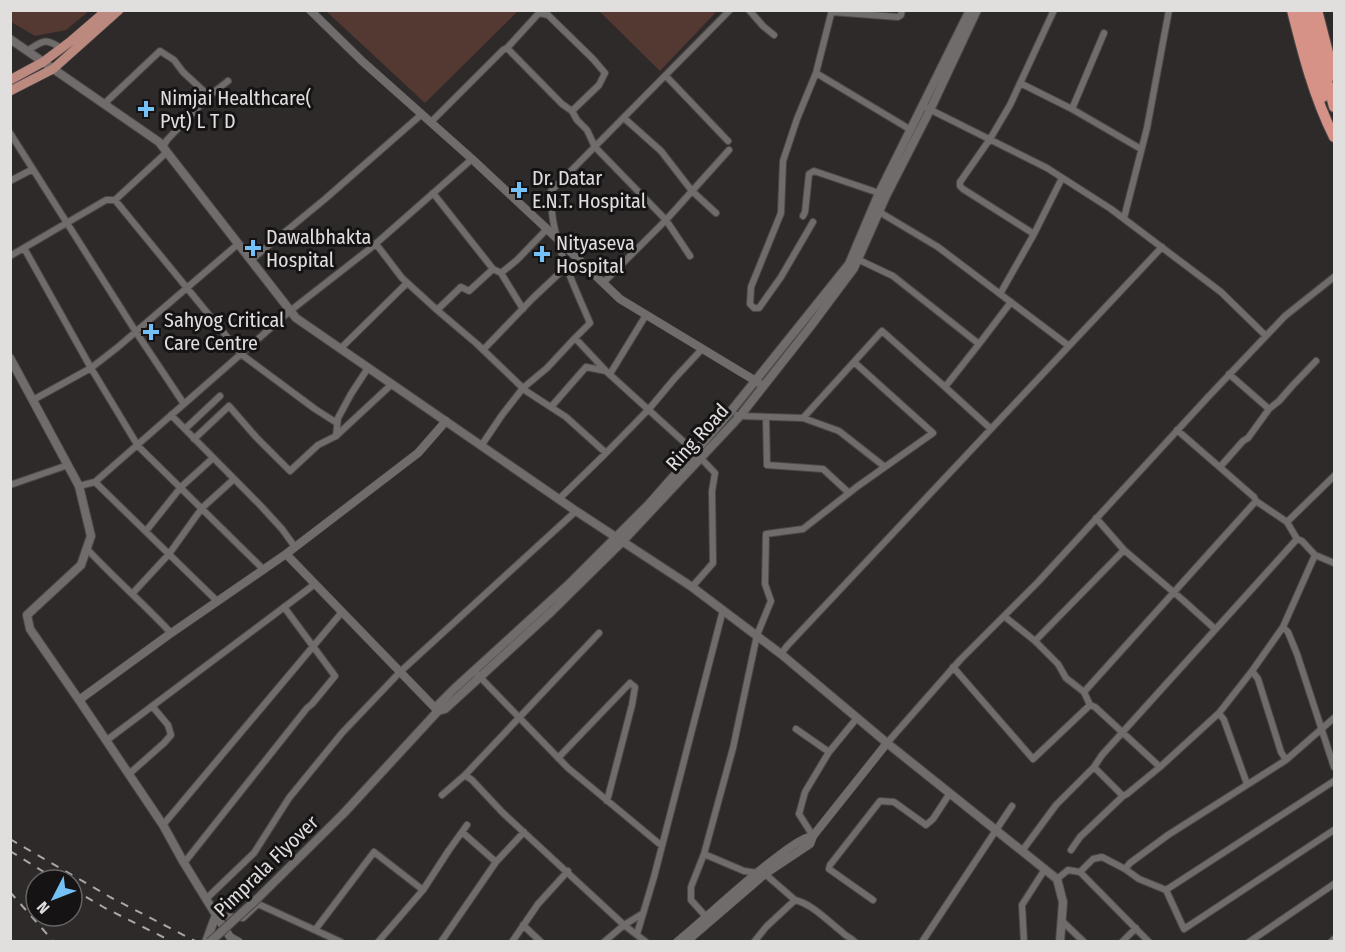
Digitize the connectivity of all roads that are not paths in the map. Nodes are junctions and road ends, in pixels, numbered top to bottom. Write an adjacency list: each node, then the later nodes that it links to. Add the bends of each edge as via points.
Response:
1 (107, 10): 21 (main road)
2 (119, 10): 21 (main road)
3 (310, 10): 37 (street)
4 (730, 10): 25 (street)
5 (749, 10): 17 (street)
6 (902, 10): 15 (street, via 898,17)
7 (970, 10): 34 (main road)
8 (977, 10): 34 (main road, Ring Road)
9 (1054, 10): 29 (street)
10 (1169, 10): 46 (street)
11 (1292, 10): 42 (highway, via 1312,83)
12 (1300, 10): 42 (highway)
13 (1308, 10): 33 (highway)
14 (1317, 10): 26 (highway)
15 (832, 11): 24 (street)
16 (1104, 33): 35 (street)
17 (774, 34)
18 (10, 39): 20 (main road)
19 (507, 48): 36 (street); 36 (street, via 539,14 548,15 604,73 599,85); 39 (street)
20 (27, 51): 21 (street, via 42,42 53,42); 22 (main road)
21 (66, 51): 22 (main road); 23 (main road)
22 (43, 62): 23 (main road); 27 (main road)
23 (53, 69): 30 (main road); 32 (main road)
24 (816, 73): 40 (street); 62 (street, via 783,161 781,213 751,287 750,304 754,308 759,308 781,277)
25 (666, 76): 38 (street); 44 (street)
26 (1335, 76)
27 (10, 80)
28 (228, 81): 31 (street)
29 (1020, 83): 35 (street); 43 (street)
30 (10, 91)
31 (209, 96): 32 (street, via 160,51); 47 (street, via 167,140)
32 (104, 104): 47 (main road)
33 (1335, 107)
34 (927, 108): 40 (main road); 43 (street); 57 (main road, Ring Road)
35 (1072, 109): 46 (street)
36 (572, 111): 45 (street)
37 (422, 114): 39 (street); 74 (street)
38 (624, 118): 45 (street); 53 (street, via 661,151)
39 (431, 122): 49 (street)
40 (911, 130): 55 (main road)
41 (10, 133): 50 (street)
42 (1334, 138)
43 (990, 139): 51 (street); 65 (street, via 960,186)
44 (728, 141)
45 (596, 147): 61 (street); 66 (street, via 551,191 550,208)
46 (1142, 149): 60 (street)
47 (165, 150): 56 (street); 67 (main road)
48 (729, 150): 53 (street)
49 (472, 159): 54 (street); 64 (street)
50 (33, 168): 52 (street); 63 (street)
51 (1062, 178): 60 (street); 65 (street)
52 (10, 181)
53 (692, 191): 58 (street); 61 (street)
54 (433, 193): 68 (street); 76 (street)
55 (879, 193): 57 (main road); 59 (street, via 812,171)
56 (115, 200): 63 (street, via 106,200); 81 (street)
57 (876, 210): 73 (main road, Ring Road); 82 (street, via 938,247)
58 (716, 213)
59 (803, 216)
60 (1124, 218): 69 (street)
61 (666, 220): 72 (street); 80 (street)
62 (813, 222)
63 (68, 223): 70 (street); 88 (street)
64 (547, 229): 66 (street); 77 (street)
65 (1034, 234): 82 (street)
66 (557, 238): 75 (street); 80 (street)
67 (238, 244): 74 (main road); 81 (street)
68 (376, 244): 79 (street); 86 (street)
69 (1162, 247): 89 (street, via 1221,292); 92 (street)
70 (24, 248): 71 (street); 100 (street)
71 (10, 256)
72 (690, 256)
73 (855, 258): 91 (street, via 892,276); 104 (main road, Ring Road, via 854,268 810,327)
74 (251, 260): 86 (main road)
75 (567, 266): 84 (street); 90 (street, via 590,323)
76 (493, 269): 77 (street); 85 (street, via 469,291 461,287)
77 (501, 273): 84 (street)
78 (1335, 277): 89 (street)
79 (407, 283): 85 (street); 93 (street)
80 (603, 283): 87 (street)
81 (187, 288): 88 (street); 96 (street)
82 (1000, 294): 83 (street)
83 (1011, 302): 91 (street); 92 (street)
84 (523, 309): 95 (street)
85 (437, 310): 95 (street)
86 (290, 311): 93 (main road); 96 (street)
87 (646, 315): 94 (street); 102 (street)
88 (136, 332): 100 (street); 110 (street)
89 (1266, 336): 103 (street)
90 (575, 338): 102 (street); 107 (street)
91 (979, 344): 106 (street)
92 (1069, 346): 122 (street)
93 (340, 349): 101 (main road)
94 (702, 349): 104 (street); 112 (street)
95 (483, 350): 107 (street)
96 (241, 354): 110 (street); 120 (street)
97 (10, 358): 109 (main road)
98 (1316, 361): 113 (street)
99 (854, 362): 106 (street, via 882,331); 118 (street); 132 (street, via 933,433)
100 (91, 368): 109 (street); 126 (street)
101 (368, 368): 105 (main road); 120 (street)
102 (609, 373): 111 (street, via 586,367); 112 (street)
103 (1229, 374): 113 (street); 123 (street)
104 (759, 383): 114 (main road); 116 (main road, Ring Road)
105 (392, 384): 119 (main road); 124 (street)
106 (945, 387): 122 (street)
107 (523, 388): 111 (street); 127 (street)
108 (220, 396): 121 (street)
109 (33, 400): 131 (main road)
110 (184, 404): 115 (street)
111 (551, 407): 128 (street)
112 (649, 409): 128 (street); 129 (street)
113 (1269, 409): 133 (street)
114 (731, 411): 116 (street); 129 (main road)
115 (171, 416): 121 (street); 126 (street)
116 (740, 416): 117 (street); 129 (main road, Ring Road)
117 (766, 417): 118 (street); 140 (street, via 767,465 823,470)
118 (803, 418): 132 (street, via 839,431)
119 (446, 421): 127 (main road); 150 (street, via 418,453)
120 (338, 423): 124 (street)
121 (185, 429): 125 (street)
122 (991, 429): 174 (street)
123 (1177, 430): 133 (street); 145 (street)
124 (336, 436): 125 (street, via 290,471 229,405)
125 (194, 438): 130 (street)
126 (138, 446): 136 (street); 139 (street)
127 (482, 446): 141 (main road)
128 (606, 453): 141 (street)
129 (698, 455): 148 (main road, Ring Road); 159 (street, via 714,473 712,563)
130 (213, 458): 135 (street); 139 (street)
131 (68, 465): 137 (street); 138 (main road)
132 (885, 467): 140 (street)
133 (1220, 467): 142 (street)
134 (1335, 476): 146 (street)
135 (234, 480): 143 (street); 150 (street)
136 (95, 482): 138 (street); 147 (street)
137 (10, 485)
138 (79, 486): 151 (main road, via 91,536)
139 (181, 488): 143 (street); 147 (street)
140 (849, 493): 171 (street, via 803,530 766,534 765,584 771,601)
141 (559, 499): 144 (main road)
142 (1256, 501): 146 (street); 160 (street)
143 (202, 508): 153 (street); 157 (street)
144 (576, 511): 148 (main road); 177 (street)
145 (1096, 518): 152 (street); 166 (street)
146 (1287, 522): 149 (street)
147 (146, 531): 153 (street)
148 (619, 539): 159 (main road); 178 (main road, Ring Road, via 552,611)
149 (1298, 539): 155 (street); 168 (street)
150 (295, 547): 154 (street)
151 (87, 549): 161 (street); 180 (main road, via 81,565 27,615 30,628)
152 (1124, 550): 160 (street); 172 (street)
153 (169, 554): 161 (street); 162 (street)
154 (286, 554): 157 (street); 158 (street)
155 (1315, 555): 156 (street); 167 (street)
156 (1335, 563)
157 (264, 570): 162 (street)
158 (315, 584): 163 (street); 165 (street)
159 (692, 587): 164 (main road)
160 (1173, 592): 168 (street); 179 (street)
161 (132, 594): 169 (street)
162 (217, 602): 169 (street)
163 (284, 607): 173 (street); 182 (street)
164 (723, 610): 171 (main road); 216 (street)
165 (342, 612): 173 (street); 177 (street)
166 (1004, 616): 172 (street); 175 (street)
167 (1283, 627): 176 (street); 189 (street, via 1297,654)
168 (1215, 629): 190 (street)
169 (171, 633): 180 (street)
170 (599, 633): 185 (street)
171 (756, 635): 174 (main road); 219 (street, via 733,748)
172 (1035, 641): 179 (street, via 1066,678)
173 (314, 646): 209 (street); 220 (street, via 335,676)
174 (781, 654): 186 (main road)
175 (953, 667): 181 (street, via 1033,759); 192 (street)
176 (1252, 671): 184 (street); 195 (street)
177 (400, 672): 183 (street); 231 (street, via 296,788 254,853)
178 (476, 674): 183 (main road, Ring Road, via 445,709); 185 (street)
179 (1084, 692): 181 (street)
180 (80, 699): 191 (main road)
181 (1090, 705): 190 (street)
182 (152, 706): 191 (street); 199 (street, via 171,735)
183 (438, 711): 208 (main road, Ring Road)
184 (1219, 713): 197 (street); 202 (street)
185 (519, 718): 194 (street); 200 (street)
186 (857, 718): 192 (main road); 193 (street)
187 (1335, 718): 189 (street)
188 (796, 729): 193 (street)
189 (1322, 729): 195 (street); 198 (street)
190 (1124, 732): 196 (street); 197 (street)
191 (107, 740): 199 (main road)
192 (887, 742): 203 (main road); 215 (street)
193 (829, 752): 215 (street, via 805,792 799,814)
194 (558, 758): 206 (street); 206 (street, via 630,683 634,687 632,705)
195 (1286, 759): 202 (street)
196 (1094, 767): 205 (street); 218 (street, via 1056,805)
197 (1160, 767): 205 (street)
198 (1335, 767)
199 (129, 774): 209 (main road)
200 (465, 775): 204 (street); 214 (street)
201 (1335, 781): 230 (street)
202 (1247, 784): 223 (street)
203 (950, 793): 213 (main road); 233 (street, via 926,825 894,802 879,801 830,865)
204 (442, 795)
205 (1123, 796): 217 (street)
206 (607, 801): 216 (street)
207 (1012, 806): 213 (street)
208 (344, 813): 245 (main road, Pimprala Flyover, bridge)
209 (163, 825): 220 (main road)
210 (467, 825): 212 (street)
211 (1335, 830): 230 (street, via 1184,929)
212 (462, 831): 221 (street); 229 (street)
213 (997, 831): 218 (main road); 258 (street)
214 (524, 832): 221 (street); 224 (street)
215 (813, 836): 226 (street, via 810,844)
216 (662, 846): 234 (street)
217 (1071, 850)
218 (1022, 851): 222 (main road)
219 (704, 854): 226 (street, via 744,871); 236 (street, via 691,887 691,900)
220 (184, 862): 231 (main road)
221 (496, 862): 249 (street)
222 (1046, 869): 227 (main road); 259 (street, via 1022,905)
223 (1125, 869): 225 (street, via 1102,857 1093,859); 230 (street)
224 (568, 871): 238 (street); 239 (street)
225 (1080, 872): 227 (street, via 1068,870); 240 (street)
226 (761, 873): 232 (street); 236 (street)
227 (1057, 879): 237 (main road, via 1063,902)
228 (1335, 884): 264 (street)
229 (423, 890): 241 (street, via 374,852); 248 (street)
230 (1166, 890)
231 (206, 899): 235 (main road)
232 (795, 900): 243 (street, via 842,932); 256 (street)
233 (873, 900)
234 (643, 913): 239 (street); 242 (street)
235 (216, 915): 241 (street, via 243,918 258,904); 245 (main road); 246 (street, via 230,937)
236 (708, 919): 254 (street); 255 (street)
237 (1062, 921): 260 (main road); 261 (street)
238 (524, 925): 250 (street); 251 (street)
239 (624, 925): 242 (street); 252 (street)
240 (1136, 928): 262 (street); 263 (street)
241 (315, 930): 247 (street)
242 (636, 934): 253 (street)
243 (844, 939): 257 (street)
244 (1335, 939): 265 (street)
245 (208, 942)
246 (238, 942)
247 (340, 942)
248 (378, 942)
249 (441, 942)
250 (512, 942)
251 (541, 942)
252 (604, 942)
253 (646, 942)
254 (676, 942)
255 (686, 942)
256 (754, 942)
257 (855, 942)
258 (922, 942)
259 (1024, 942)
260 (1060, 942)
261 (1084, 942)
262 (1122, 942)
263 (1149, 942)
264 (1249, 942)
265 (1331, 942)

